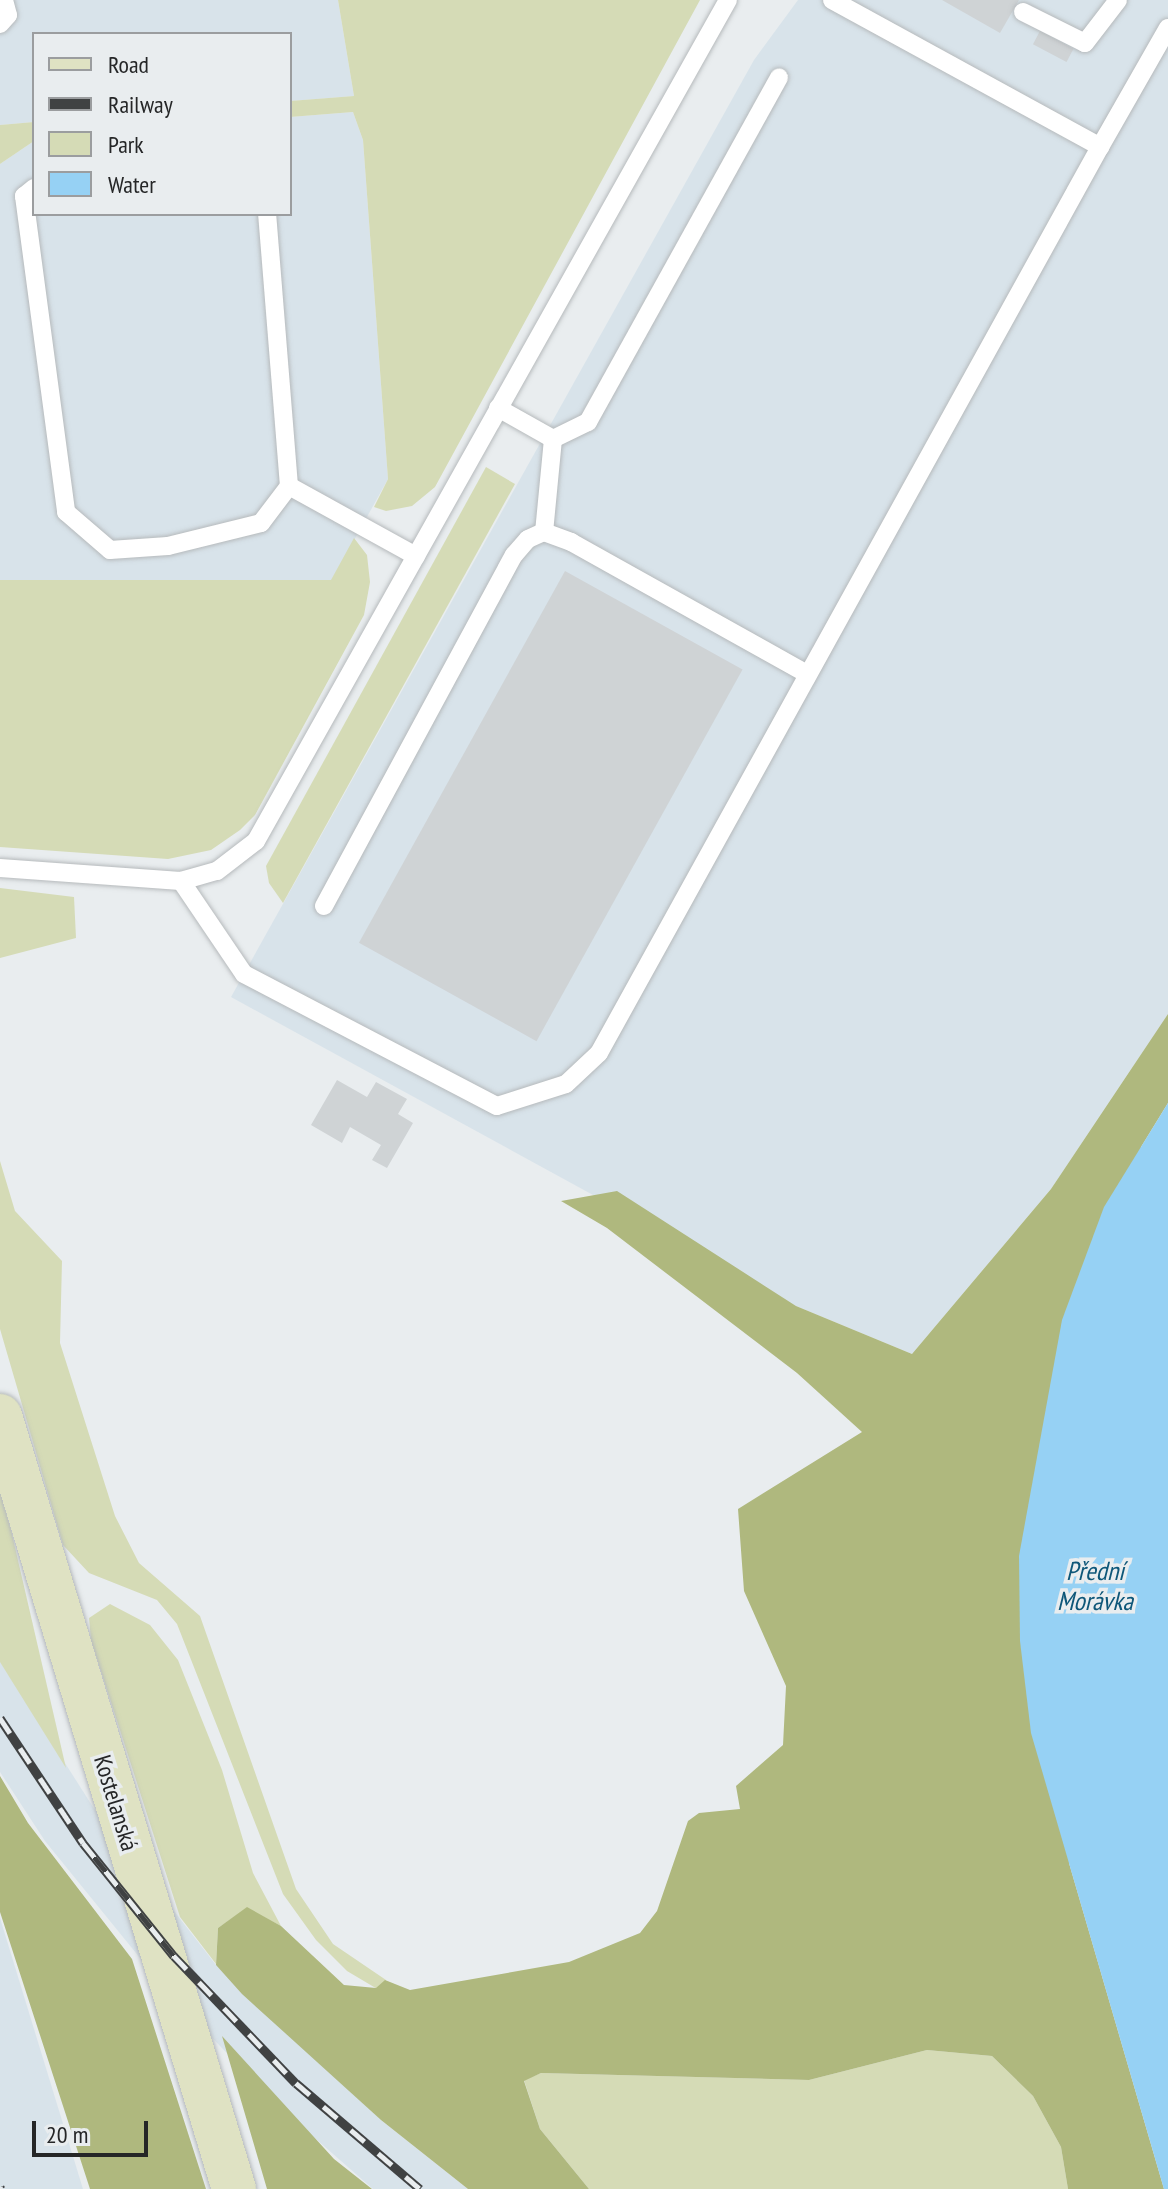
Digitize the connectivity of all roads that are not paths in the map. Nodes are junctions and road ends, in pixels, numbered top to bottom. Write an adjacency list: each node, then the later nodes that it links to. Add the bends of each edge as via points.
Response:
1 (4, 0): 6 (lane, via 8,15)
2 (728, 0): 12 (lane)
3 (832, 0): 9 (lane)
4 (1118, 0): 5 (lane, via 1085,43)
5 (1023, 12)
6 (0, 24)
7 (1168, 28): 9 (lane)
8 (779, 77): 13 (lane, via 588,422)
9 (1100, 147): 17 (lane)
10 (32, 190): 14 (lane, via 24,196 66,512 110,550 168,546 261,523)
11 (267, 216): 14 (lane)
12 (498, 408): 13 (lane); 16 (lane)
13 (553, 439): 15 (lane)
14 (289, 486): 16 (lane)
15 (544, 532): 17 (lane); 20 (lane, via 514,555)
16 (416, 556): 19 (lane, via 256,841 217,871)
17 (805, 673): 19 (lane, via 599,1053 566,1084 534,1098 497,1106 244,974)
18 (0, 868): 19 (lane)
19 (181, 881)
20 (324, 906)
21 (0, 1416): 22 (main road, Kostelanská)
22 (234, 2189)

